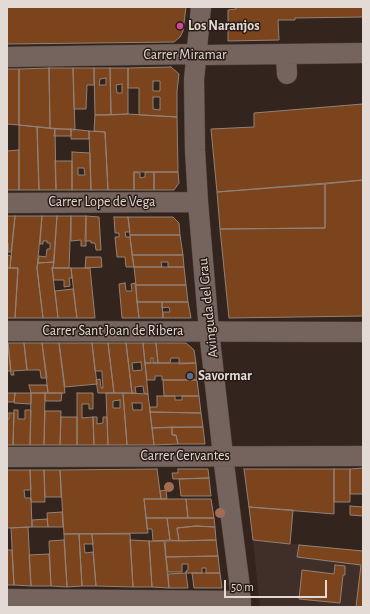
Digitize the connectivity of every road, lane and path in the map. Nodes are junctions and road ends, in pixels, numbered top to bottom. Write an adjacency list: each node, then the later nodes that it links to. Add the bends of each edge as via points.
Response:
1 (201, 7): 3 (street, Avinguda del Grau)
2 (363, 53): 4 (street, Carrer Miramar)
3 (196, 54): 4 (street, Carrer Miramar); 5 (street, Carrer Miramar); 7 (street, Avinguda del Grau, via 194,80)
4 (286, 54): 6 (street)
5 (7, 57)
6 (287, 74)
7 (198, 202): 8 (street, Carrer Lope de Vega); 10 (street, Avinguda del Grau)
8 (7, 203)
9 (7, 331): 10 (street, Carrer Sant Joan de Ribera)
10 (209, 331): 11 (street, Carrer Sant Joan de Ribera); 12 (street, Avinguda del Grau)
11 (363, 332)
12 (223, 456): 13 (street, Carrer Cervantes); 14 (street, Carrer Cervantes); 16 (street, Avinguda del Grau)
13 (363, 456)
14 (7, 457)
15 (7, 599): 16 (street)
16 (241, 604)

